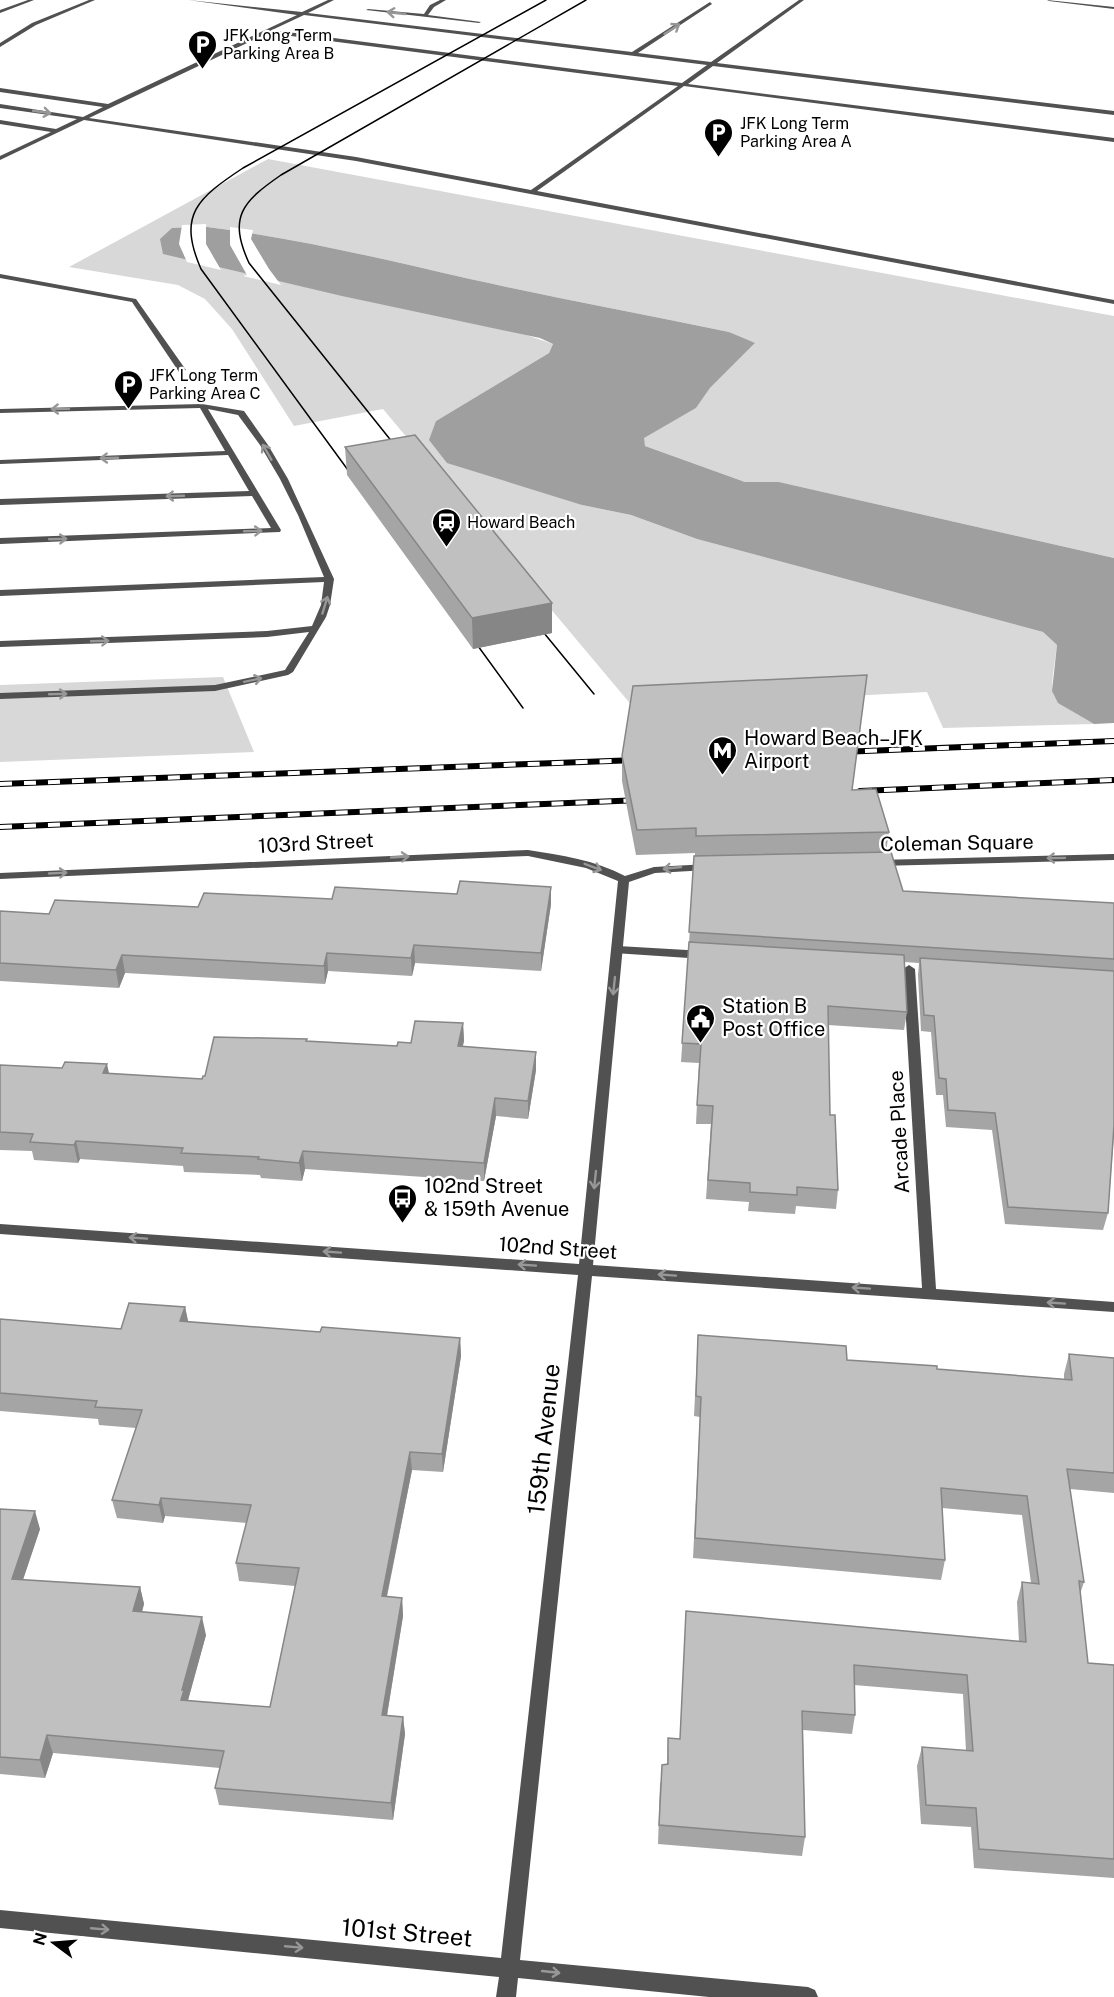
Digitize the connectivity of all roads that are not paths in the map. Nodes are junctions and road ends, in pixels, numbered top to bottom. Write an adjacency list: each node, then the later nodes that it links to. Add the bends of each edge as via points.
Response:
1 (32, 0): 11 (street)
2 (93, 0): 16 (street, via 34,24)
3 (190, 0): 12 (street)
4 (332, 0): 12 (street)
5 (444, 0): 13 (street)
6 (802, 0): 18 (street)
7 (1049, 0): 9 (street)
8 (710, 3): 17 (street, one-way to 8)
9 (1114, 8)
10 (368, 10): 13 (street, one-way to 10)
11 (0, 12)
12 (303, 14): 15 (street); 17 (street)
13 (424, 16): 14 (street)
14 (479, 22)
15 (267, 31): 19 (street); 22 (street)
16 (0, 45)
17 (633, 54): 18 (street)
18 (712, 64): 19 (street); 23 (street)
19 (683, 85): 27 (street); 29 (street)
20 (0, 90): 22 (street)
21 (0, 106): 24 (street, one-way to 24)
22 (110, 106): 24 (street)
23 (1114, 113)
24 (83, 118): 26 (street); 29 (street, via 356,159)
25 (0, 122): 26 (street)
26 (57, 131): 28 (street)
27 (1114, 140)
28 (0, 158)
29 (532, 192): 31 (street)
30 (0, 276): 32 (street, via 134,300)
31 (1114, 302)
32 (182, 370)
33 (202, 406): 34 (street, one-way to 34); 35 (street); 40 (street, one-way to 33, via 302,514 254,429 241,413)
34 (0, 411)
35 (230, 453): 36 (street, one-way to 36); 37 (street)
36 (0, 462)
37 (255, 493): 38 (street, one-way to 38); 39 (street, one-way to 37, via 277,530)
38 (0, 502)
39 (0, 541)
40 (330, 579): 41 (street); 42 (street, one-way to 40, via 327,603)
41 (0, 593)
42 (315, 629): 43 (street, one-way to 42); 44 (street, one-way to 42, via 215,688 277,675 288,672)
43 (0, 644)
44 (0, 696)
45 (1114, 857): 46 (street, Coleman Square, one-way to 46)
46 (862, 863)
47 (719, 867): 49 (street, one-way to 49, via 654,870)
48 (0, 876): 49 (street, 103rd Street, one-way to 49, via 528,853 592,865)
49 (624, 883): 50 (street, 159th Avenue)
50 (618, 950): 51 (street); 54 (street, 159th Avenue, one-way to 54)
51 (715, 956)
52 (909, 969): 55 (street, Arcade Place)
53 (0, 1229): 54 (street, 102nd Street, one-way to 53)
54 (585, 1269): 55 (street, 102nd Street, one-way to 54); 58 (street, 159th Avenue)
55 (929, 1293): 56 (street, 102nd Street, one-way to 55)
56 (1114, 1307)
57 (0, 1919): 58 (street, 101st Street, one-way to 58)
58 (509, 1968): 59 (street, 159th Avenue); 60 (street, 101st Street, one-way to 60)
59 (506, 1997)
60 (808, 1997)

